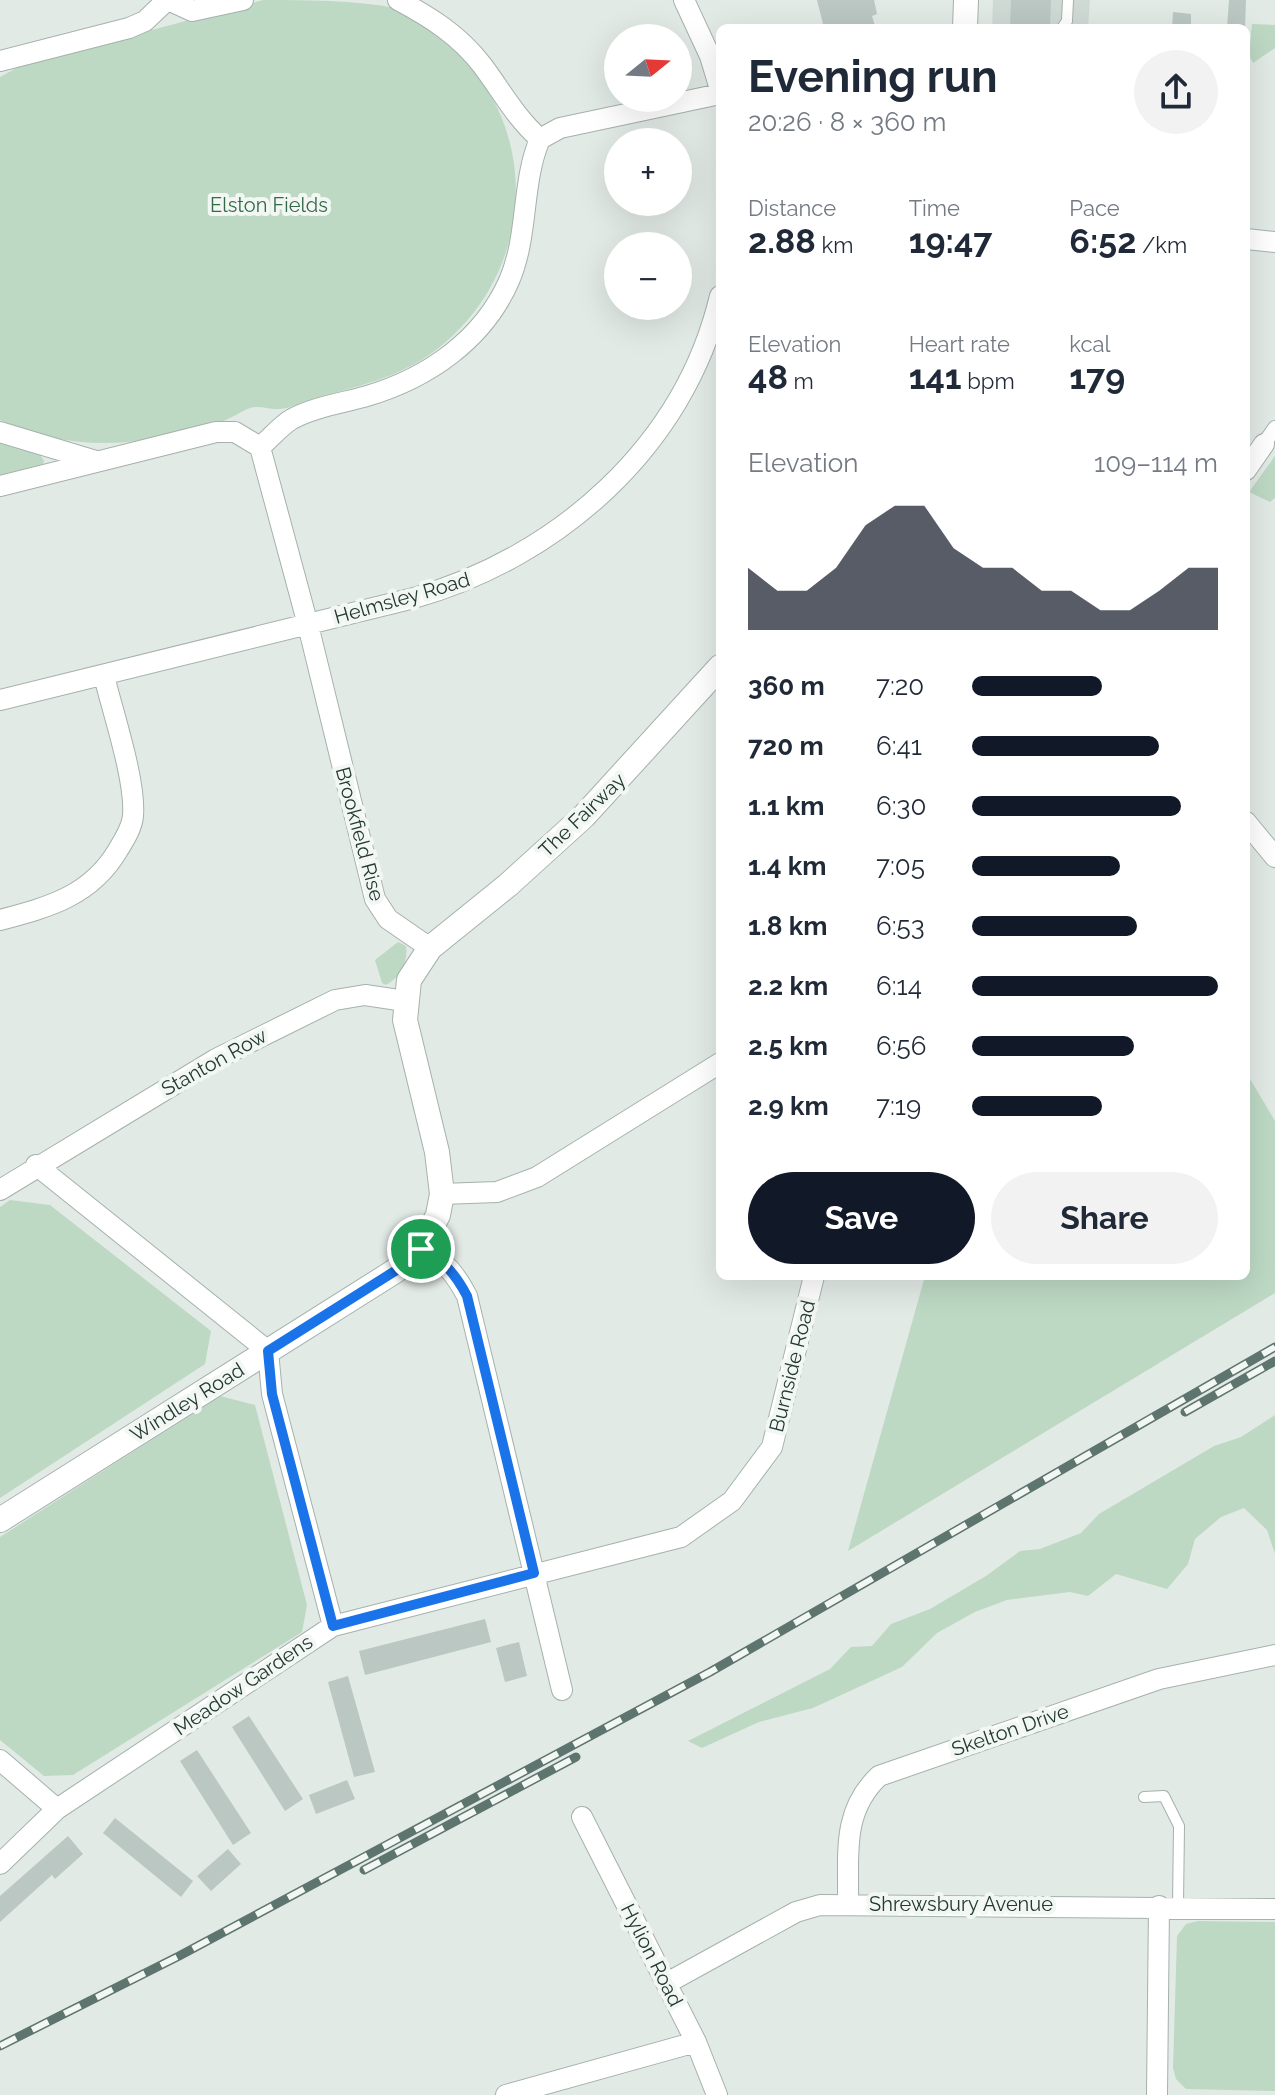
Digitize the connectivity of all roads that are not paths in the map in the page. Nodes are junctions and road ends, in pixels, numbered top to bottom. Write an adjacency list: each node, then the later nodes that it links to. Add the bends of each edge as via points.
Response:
1 (167, 0): 2 (street, via 192,11); 9 (street, via 129,28)
2 (243, 0)
3 (398, 0): 12 (street, via 441,23)
4 (684, 0): 10 (street)
5 (966, 0): 7 (street)
6 (1068, 0): 8 (lane)
7 (965, 24)
8 (1065, 24)
9 (0, 61)
10 (716, 79)
11 (716, 93): 12 (street, via 560,128)
12 (540, 139): 18 (street, via 532,157 517,260 498,303 471,337 430,370 384,391 290,420)
13 (1250, 239): 14 (street)
14 (1275, 242)
15 (716, 308): 22 (street, Helmsley Road, via 678,401 623,472 583,511 520,556 481,575)
16 (0, 432): 19 (street)
17 (1270, 436): 20 (street)
18 (260, 447): 19 (street, via 235,432 216,432); 22 (street, Brookfield Rise)
19 (100, 462): 21 (street)
20 (1250, 464)
21 (0, 486)
22 (308, 625): 24 (street, Helmsley Road); 29 (street, Brookfield Rise, via 375,899 388,919)
23 (716, 675): 29 (street, The Fairway, via 584,816)
24 (104, 676): 25 (street, Helmsley Road); 28 (street, via 132,796 133,818 125,839 85,889)
25 (0, 700)
26 (1250, 827): 27 (street)
27 (1275, 857)
28 (0, 920)
29 (430, 948): 30 (street, via 409,980)
30 (405, 1001): 32 (street, Stanton Row, via 365,995 335,1000 216,1059); 34 (street, via 408,1038 437,1152)
31 (716, 1065): 34 (street, via 537,1177 497,1192)
32 (36, 1165): 33 (street); 37 (street)
33 (0, 1190)
34 (442, 1194): 35 (street, Windley Road)
35 (421, 1249): 37 (street, Windley Road); 39 (street, via 456,1276 467,1296)
36 (813, 1280): 39 (street, Burnside Road, via 772,1447 732,1501 681,1537)
37 (268, 1351): 38 (street, Windley Road); 40 (street, Meadow Gardens, via 272,1394)
38 (0, 1520)
39 (534, 1573): 40 (street, Burnside Road); 42 (street)
40 (333, 1626): 45 (street, Meadow Gardens)
41 (1275, 1655): 48 (street, Skelton Drive, via 1159,1679 879,1776 852,1811)
42 (562, 1690)
43 (0, 1760): 45 (street)
44 (1144, 1797): 49 (lane, via 1164,1796 1179,1826)
45 (57, 1809): 47 (street, Meadow Gardens)
46 (582, 1817): 51 (street, Hylion Road)
47 (0, 1864)
48 (848, 1903): 49 (street, Shrewsbury Avenue); 51 (street, Shrewsbury Avenue, via 796,1912)
49 (1169, 1905): 50 (street, Shrewsbury Avenue); 55 (street)
50 (1275, 1909)
51 (667, 1983): 52 (street, Hylion Road)
52 (696, 2042): 53 (street); 54 (street, Hylion Road)
53 (506, 2095)
54 (717, 2095)
55 (1157, 2095)

